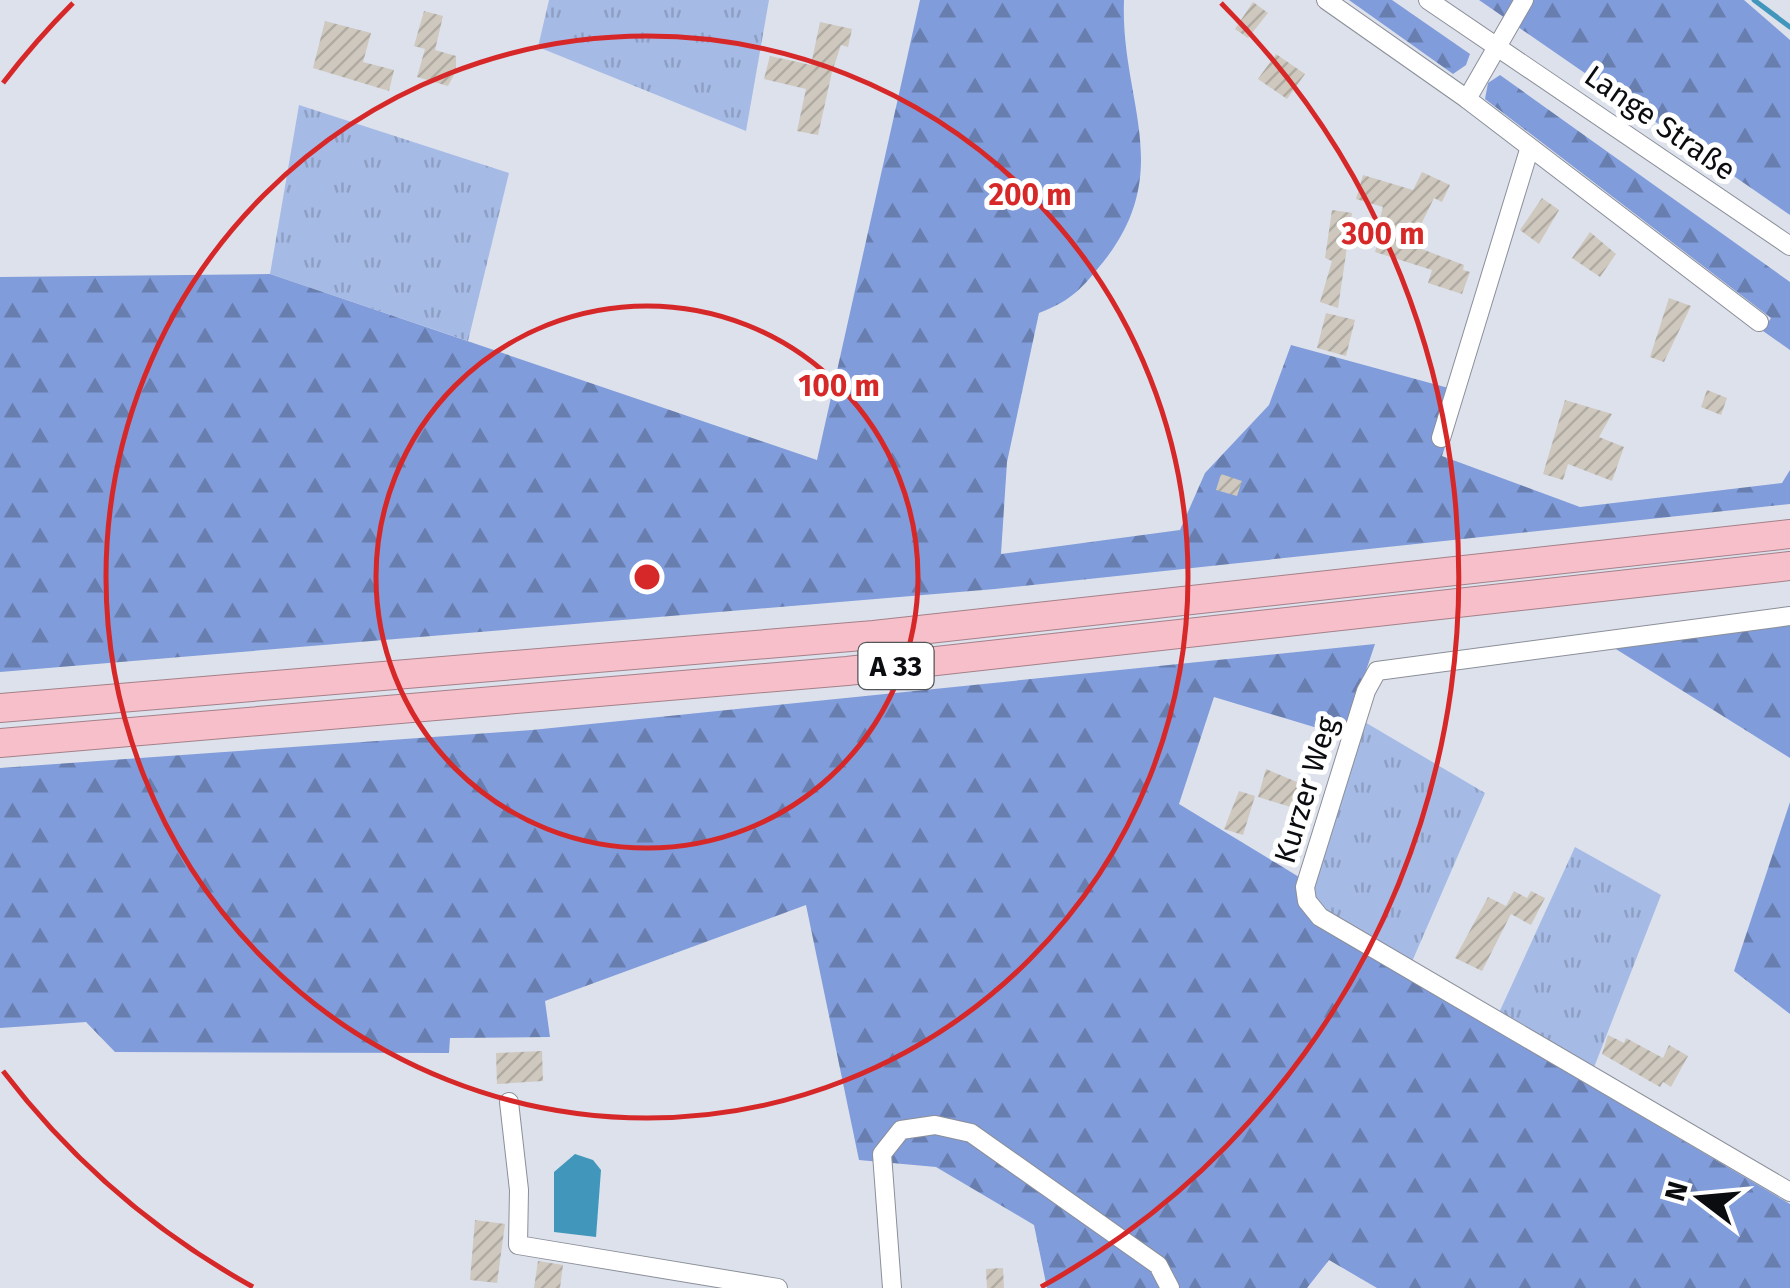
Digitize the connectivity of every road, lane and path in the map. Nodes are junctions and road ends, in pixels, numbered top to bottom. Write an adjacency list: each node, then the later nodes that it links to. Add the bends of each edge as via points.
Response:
1 (1326, 0): 5 (street)
2 (1428, 0): 4 (street, Lange Straße)
3 (1524, 0): 4 (street)
4 (1500, 46): 5 (street); 7 (street, Lange Straße)
5 (1467, 99): 6 (street)
6 (1529, 150): 8 (street); 9 (street)
7 (1790, 246)
8 (1759, 322)
9 (1441, 438)
10 (1790, 534): 13 (highway, A 33, via 874,635)
11 (1790, 566): 14 (highway, A 33, via 848,671)
12 (1790, 616): 16 (street, Kurzer Weg, via 1377,670 1305,887 1320,918)
13 (0, 708)
14 (0, 743)
15 (510, 1102): 17 (street, via 518,1245)
16 (1790, 1192)
17 (778, 1288)
18 (892, 1288): 19 (street, via 882,1154 901,1130 935,1125 971,1133 1158,1266)
19 (1170, 1288)

